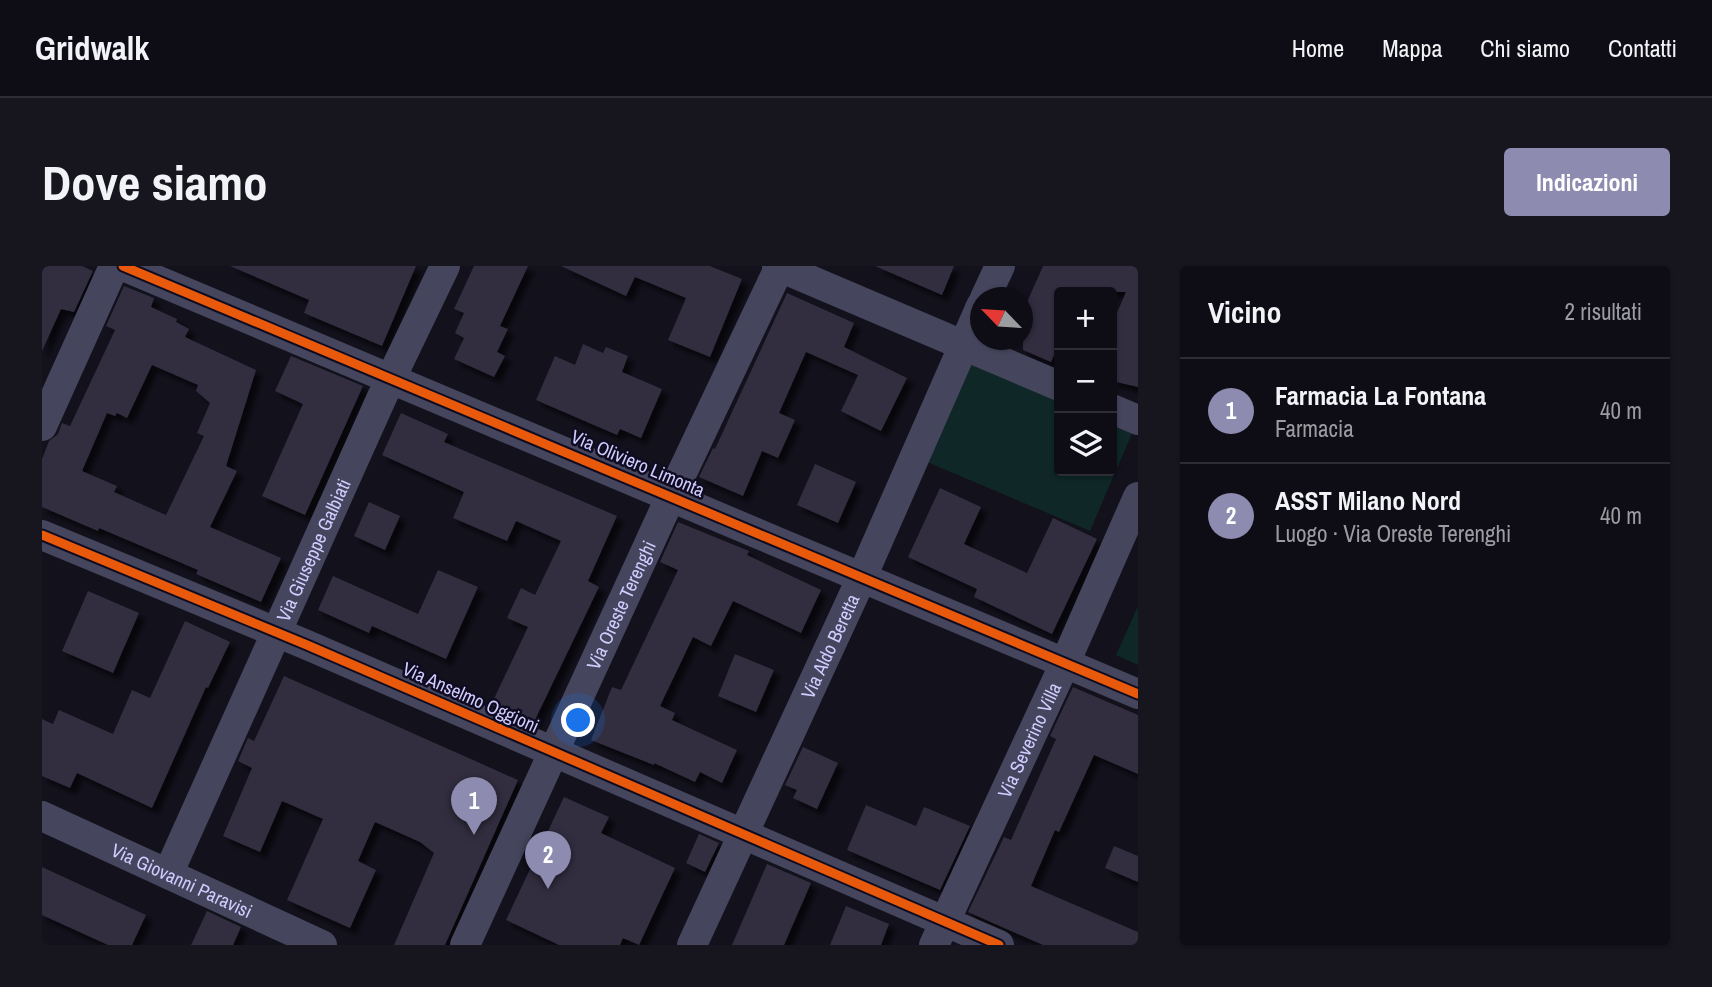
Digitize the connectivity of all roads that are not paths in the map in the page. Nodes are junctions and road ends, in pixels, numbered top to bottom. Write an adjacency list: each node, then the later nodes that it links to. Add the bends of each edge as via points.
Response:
1 (114, 266): 13 (street)
2 (123, 266): 9 (street, Via Oliviero Limonta)
3 (444, 266): 9 (street, Via Giuseppe Galbiati)
4 (779, 266): 8 (street); 14 (street, Via Oreste Terenghi)
5 (1000, 266): 6 (street)
6 (990, 287)
7 (970, 329): 8 (street, Via Aldo Beretta)
8 (962, 345): 10 (street); 17 (street, Via Aldo Beretta)
9 (391, 378): 14 (street, Via Oliviero Limonta); 18 (street, Via Giuseppe Galbiati)
10 (1054, 384)
11 (1117, 411): 12 (street)
12 (1138, 420)
13 (42, 426)
14 (671, 496): 17 (street, Via Oliviero Limonta); 21 (street, Via Oreste Terenghi)
15 (1138, 496): 19 (street, Via Severino Villa)
16 (42, 535): 18 (street, Via Anselmo Oggioni)
17 (862, 577): 19 (street, Via Oliviero Limonta); 23 (street, Via Aldo Beretta)
18 (277, 632): 21 (street, Via Anselmo Oggioni); 24 (street, Via Giuseppe Galbiati)
19 (1065, 663): 20 (street, Via Oliviero Limonta); 25 (street, Via Severino Villa)
20 (1138, 694)
21 (555, 753): 23 (street, Via Anselmo Oggioni); 27 (street, Via Oreste Terenghi)
22 (42, 817): 24 (street, Via Giovanni Paravisi)
23 (743, 833): 25 (street, Via Anselmo Oggioni); 28 (street, Via Aldo Beretta)
24 (168, 874): 26 (street, Via Giovanni Paravisi)
25 (940, 933): 29 (street, Via Anselmo Oggioni)
26 (322, 945)
27 (465, 945)
28 (692, 945)
29 (999, 945)

